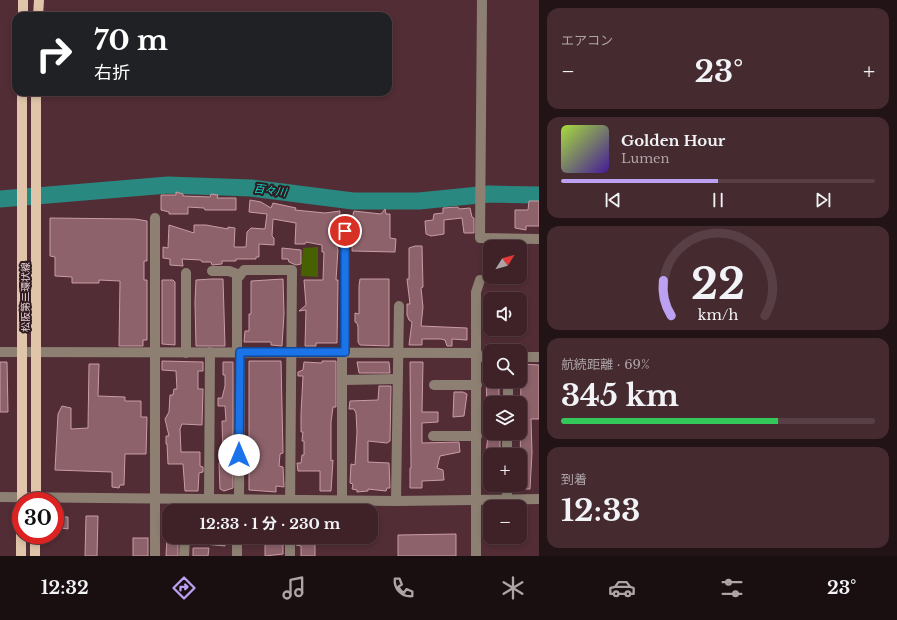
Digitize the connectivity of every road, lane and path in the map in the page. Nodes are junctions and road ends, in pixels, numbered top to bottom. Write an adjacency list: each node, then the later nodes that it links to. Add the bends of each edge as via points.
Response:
1 (23, 0): 4 (main road)
2 (39, 0): 5 (main road)
3 (482, 0): 10 (street, via 480,237)
4 (22, 12)
5 (38, 12)
6 (22, 96): 17 (main road, 松阪第二環状線)
7 (36, 96): 18 (main road, 松阪第二環状線)
8 (155, 218): 23 (street)
9 (345, 231): 22 (street)
10 (539, 239)
11 (212, 271): 13 (street, via 229,271)
12 (186, 273): 24 (street)
13 (240, 275): 20 (street, via 237,279); 21 (street, via 244,270 292,270)
14 (480, 280): 26 (street, via 476,292)
15 (399, 306): 25 (street, via 400,344)
16 (0, 352): 17 (street)
17 (23, 352): 18 (street); 36 (main road, 松阪第二環状線)
18 (37, 352): 23 (street); 37 (main road, 松阪第二環状線)
19 (210, 352): 20 (street); 24 (street); 44 (street)
20 (238, 352): 21 (street); 45 (street)
21 (291, 352): 22 (street); 46 (street)
22 (343, 352): 25 (street); 31 (street)
23 (155, 353): 24 (street); 41 (street)
24 (186, 353)
25 (397, 353): 26 (street); 30 (street)
26 (477, 355): 27 (street); 33 (street)
27 (483, 356)
28 (539, 357): 29 (street)
29 (527, 358)
30 (397, 379): 31 (street); 50 (street)
31 (342, 380): 47 (street)
32 (434, 385): 33 (street)
33 (477, 385): 35 (street)
34 (433, 436): 35 (street)
35 (477, 436): 51 (street)
36 (22, 492)
37 (36, 492)
38 (507, 492): 48 (street)
39 (0, 497): 40 (street)
40 (12, 498)
41 (154, 498): 42 (street); 43 (street); 62 (street)
42 (64, 499)
43 (185, 499): 44 (street); 52 (street)
44 (209, 499): 45 (street)
45 (238, 499): 46 (street); 53 (street)
46 (290, 499): 47 (street); 54 (street)
47 (342, 499): 50 (street)
48 (507, 499): 49 (street); 51 (street)
49 (539, 499)
50 (396, 500): 51 (street)
51 (477, 500): 66 (street)
52 (185, 504)
53 (238, 504)
54 (290, 504)
55 (21, 544): 60 (main road)
56 (35, 544): 61 (main road)
57 (185, 544): 63 (street)
58 (237, 544): 64 (street)
59 (290, 544): 65 (street)
60 (21, 556)
61 (35, 556)
62 (155, 556)
63 (184, 556)
64 (237, 556)
65 (290, 556)
66 (476, 556)

